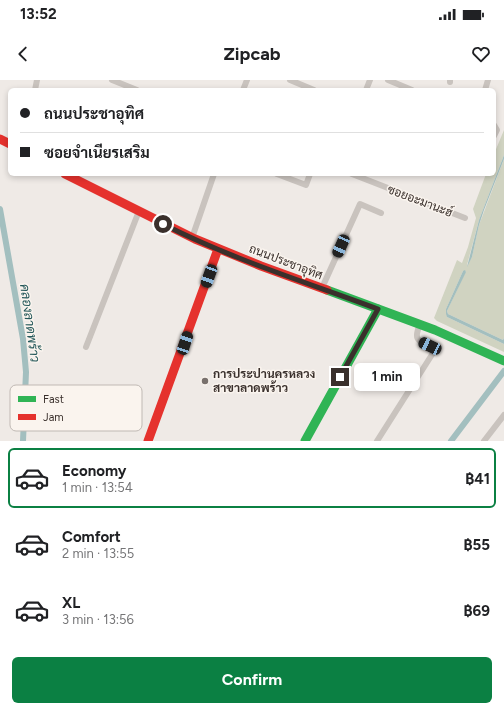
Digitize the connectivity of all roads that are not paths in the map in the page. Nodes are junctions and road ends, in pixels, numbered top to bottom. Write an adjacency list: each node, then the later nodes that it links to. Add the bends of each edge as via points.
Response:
1 (112, 80): 4 (street)
2 (290, 80): 5 (street)
3 (388, 80): 6 (street)
4 (132, 88)
5 (309, 88)
6 (407, 88)
7 (69, 176): 12 (main road, ถนนประชาอุทิศ)
8 (213, 176): 15 (street)
9 (282, 176): 10 (street, via 306,185)
10 (309, 176)
11 (357, 176): 14 (street, ซอยอะมานะฮ์)
12 (139, 211): 15 (main road, ถนนประชาอุทิศ); 20 (street)
13 (381, 213): 17 (street, via 360,204)
14 (465, 218)
15 (192, 238): 16 (main road, ถนนประชาอุทิศ)
16 (218, 249): 17 (main road, ถนนประชาอุทิศ); 23 (main road)
17 (322, 288): 18 (main road, ถนนประชาอุทิศ)
18 (378, 309): 19 (main road, ถนนประชาอุทิศ); 24 (main road)
19 (420, 324): 21 (main road, ถนนประชาอุทิศ); 25 (street, via 416,337 418,341 432,347 433,353)
20 (86, 347)
21 (504, 361)
22 (504, 415): 26 (street)
23 (148, 441)
24 (305, 441)
25 (377, 441)
26 (484, 441)

